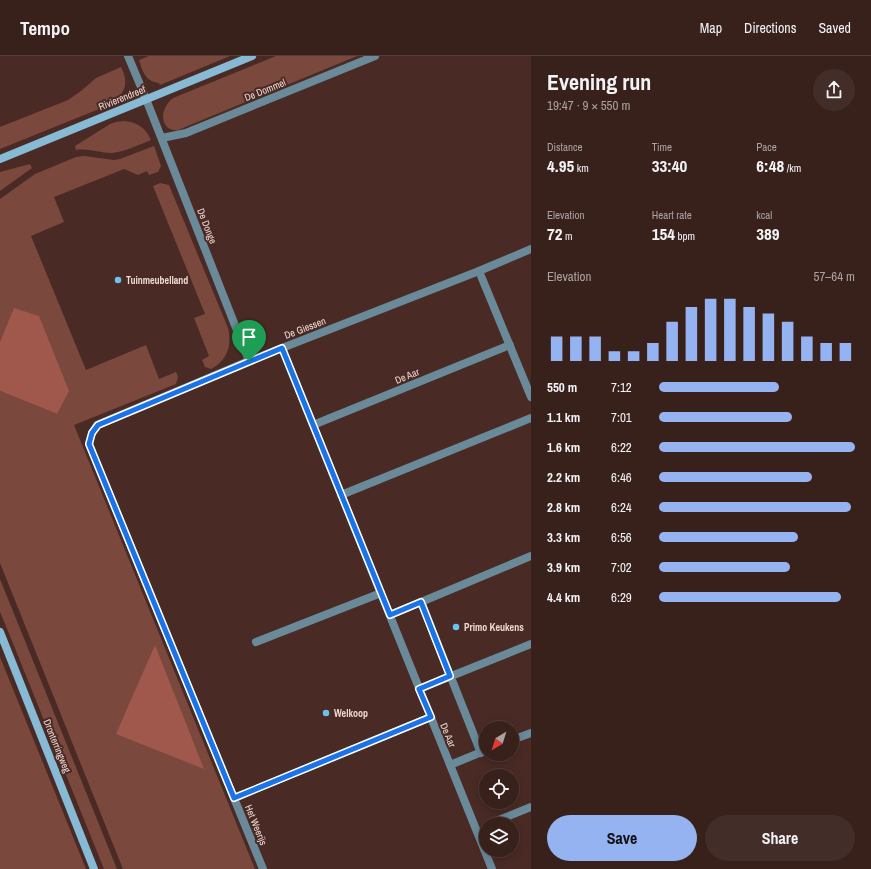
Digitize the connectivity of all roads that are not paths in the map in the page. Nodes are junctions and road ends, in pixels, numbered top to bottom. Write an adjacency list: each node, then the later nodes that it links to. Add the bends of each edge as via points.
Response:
1 (128, 56): 4 (street, De Donge)
2 (252, 56): 4 (main road, Rivierendreef)
3 (375, 56): 5 (street, De Dommel, via 186,133)
4 (146, 99): 5 (street, De Donge); 6 (main road, Rivierendreef)
5 (162, 138): 11 (street, De Donge)
6 (0, 159)
7 (531, 249): 8 (street, De Giessen)
8 (479, 271): 9 (street); 10 (street, De Giessen)
9 (510, 345): 12 (street); 14 (street, De Aar)
10 (282, 348): 11 (street, De Giessen); 14 (street, De Aar)
11 (249, 361): 15 (street, De Giessen, via 98,425)
12 (531, 397)
13 (531, 418): 16 (street)
14 (313, 425): 16 (street, De Aar)
15 (92, 433): 32 (street, Het Weerijs, via 89,444)
16 (341, 495): 18 (street, De Aar)
17 (531, 556): 19 (street)
18 (381, 593): 20 (street, De Aar); 22 (street)
19 (421, 602): 20 (street); 24 (street)
20 (390, 615): 25 (street, De Aar)
21 (0, 632): 37 (main road, Dronterringweg)
22 (256, 642)
23 (531, 644): 24 (street)
24 (450, 676): 25 (street); 29 (street)
25 (419, 689): 26 (street, De Aar)
26 (431, 717): 31 (street, De Aar); 32 (street)
27 (531, 733): 28 (street)
28 (519, 737)
29 (479, 743)
30 (479, 754): 31 (street)
31 (450, 765): 36 (street, De Aar)
32 (234, 798): 38 (street, Het Weerijs)
33 (531, 807): 34 (street)
34 (506, 817)
35 (479, 828): 36 (street)
36 (476, 829): 39 (street, De Aar)
37 (94, 869)
38 (263, 869)
39 (492, 869)

